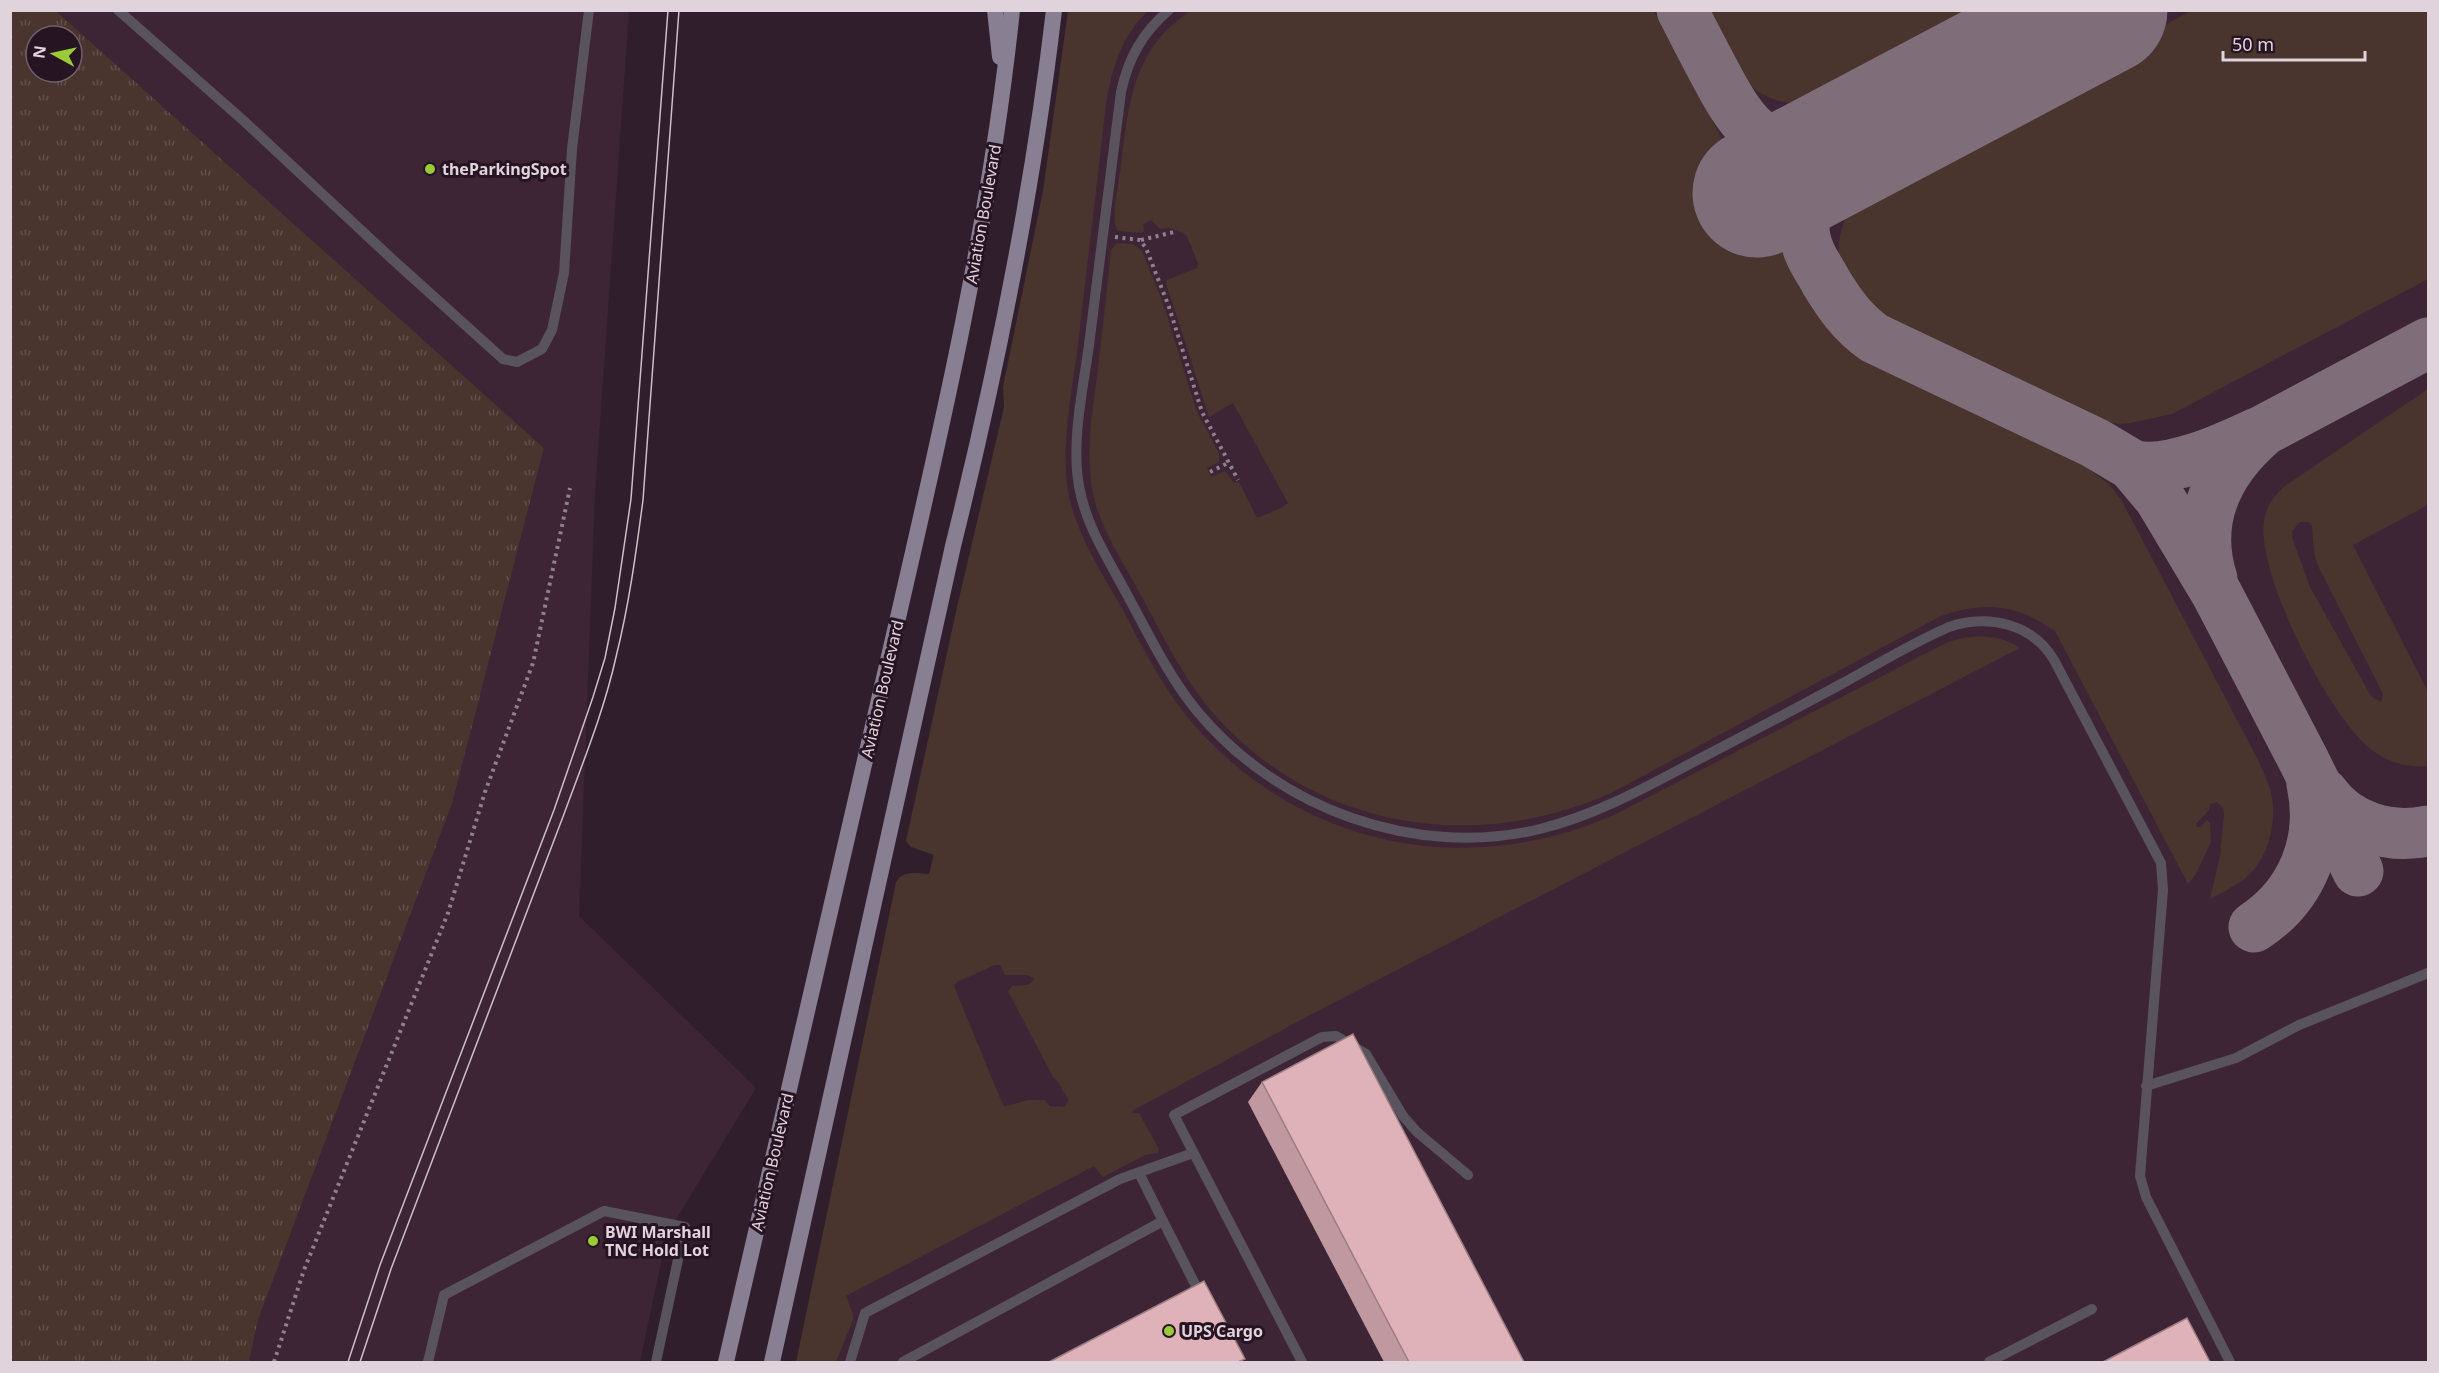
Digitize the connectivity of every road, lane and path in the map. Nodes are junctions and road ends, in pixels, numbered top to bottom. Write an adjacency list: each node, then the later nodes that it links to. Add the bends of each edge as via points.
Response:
1 (118, 10): 2 (lane, via 494,351 517,362 542,349 552,330 564,273 572,149)
2 (589, 10)
3 (995, 10): 7 (main road)
4 (1012, 10): 7 (main road, Aviation Boulevard)
5 (1054, 10): 27 (main road, via 1032,170 986,411)
6 (1169, 10): 9 (lane, via 1148,30 1124,76)
7 (1004, 89): 26 (main road, Aviation Boulevard, via 980,231 915,545)
8 (1174, 232): 10 (path)
9 (1103, 235): 10 (path); 16 (lane, via 1078,435 1077,469 1083,503 1095,534 1179,686 1211,726 1248,761 1306,799 1387,829 1454,838 1519,833 1605,808 1948,627 1981,621 2012,625 2032,635 2048,650 2161,863 2163,890)
10 (1140, 240): 11 (path, via 1169,307 1205,419)
11 (1228, 463): 12 (path); 13 (path)
12 (1210, 472)
13 (1238, 480)
14 (570, 488): 23 (path, via 534,663 485,792 448,913 304,1270)
15 (2428, 973): 16 (lane, via 2299,1025 2236,1058)
16 (2146, 1086): 32 (lane, via 2140,1170 2143,1190)
17 (1193, 1153): 18 (lane); 19 (lane, via 1174,1115 1322,1037 1336,1036 1366,1054 1403,1116); 30 (lane)
18 (1139, 1173): 20 (lane); 28 (lane, via 1120,1179 865,1313)
19 (1468, 1174)
20 (1163, 1221): 22 (lane); 29 (lane)
21 (2092, 1309): 31 (lane)
22 (1209, 1312)
23 (274, 1362)
24 (428, 1362): 25 (lane, via 444,1295 604,1211 685,1227)
25 (656, 1362)
26 (726, 1362)
27 (772, 1362)
28 (850, 1362)
29 (903, 1362)
30 (1302, 1362)
31 (1989, 1362)
32 (2230, 1362)

